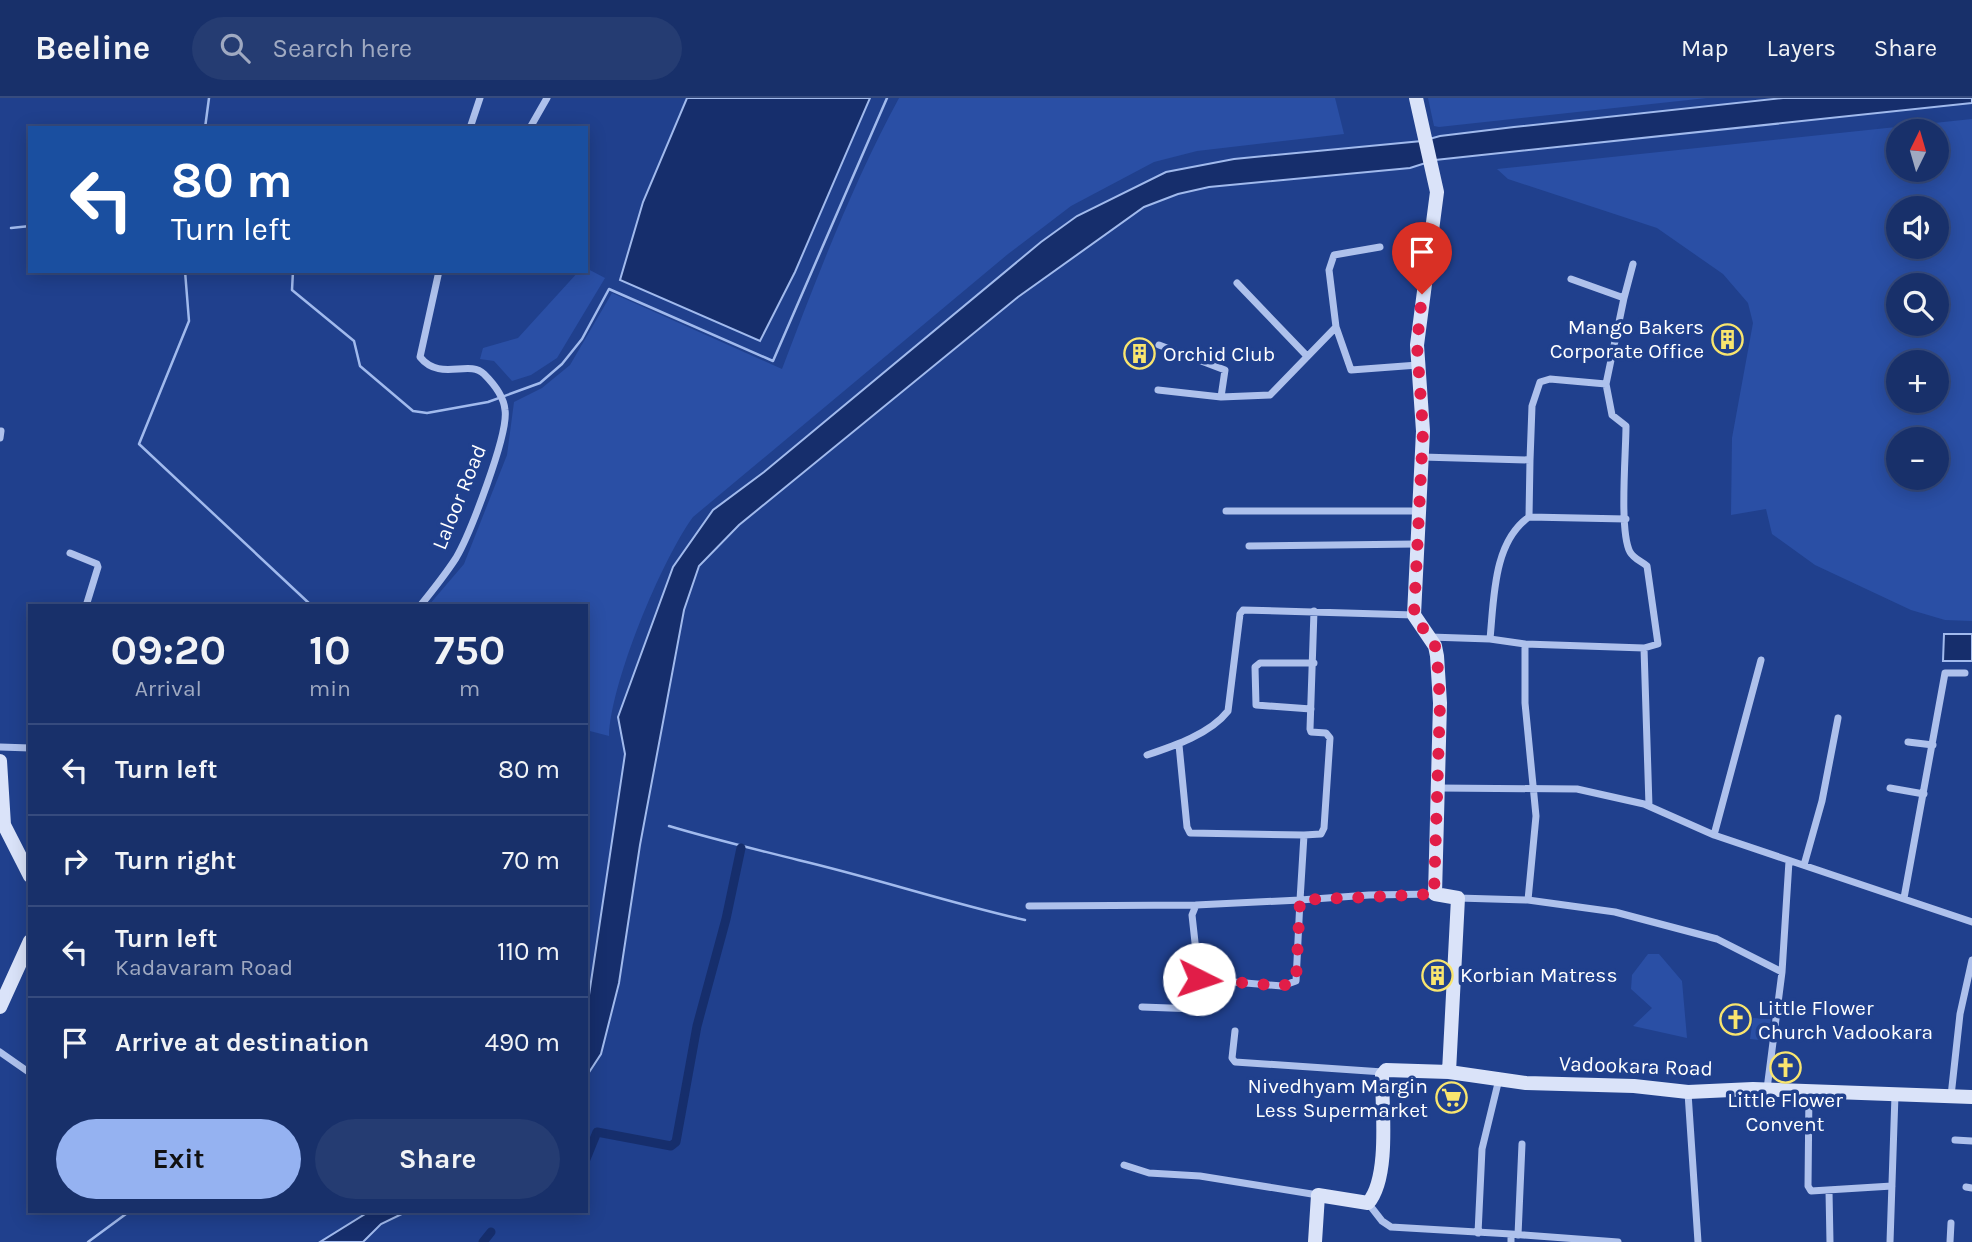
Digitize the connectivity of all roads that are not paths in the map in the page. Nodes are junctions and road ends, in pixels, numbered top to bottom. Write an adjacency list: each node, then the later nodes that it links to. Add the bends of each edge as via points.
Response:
1 (480, 98): 4 (street)
2 (547, 98): 5 (street)
3 (1416, 98): 15 (main road, via 1437,192 1424,268)
4 (471, 126)
5 (531, 126)
6 (1380, 247): 12 (street, via 1341,251 1330,261)
7 (1633, 264): 11 (street)
8 (439, 273): 31 (street, Laloor Road, via 420,357 444,371 478,369 499,394 504,432 457,556)
9 (1571, 279): 11 (street)
10 (1237, 284): 14 (street)
11 (1623, 298): 16 (street)
12 (1336, 327): 14 (street); 15 (street, via 1351,370)
13 (1159, 345): 18 (street, via 1225,370)
14 (1306, 355): 18 (street, via 1270,396)
15 (1418, 365): 21 (main road)
16 (1606, 384): 22 (street, via 1540,382 1532,406); 26 (street, via 1612,415 1626,426)
17 (1158, 390): 18 (street)
18 (1221, 397)
19 (1, 431): 20 (street)
20 (0, 438)
21 (1421, 457): 22 (street); 23 (main road)
22 (1530, 460): 25 (street)
23 (1419, 511): 24 (street); 27 (main road)
24 (1226, 512)
25 (1529, 517): 26 (street); 35 (street, via 1510,535 1500,561)
26 (1626, 519): 37 (street, via 1629,549 1647,566 1650,579 1658,644)
27 (1417, 544): 28 (street); 33 (main road)
28 (1250, 546)
29 (70, 553): 30 (street, via 98,567)
30 (87, 604)
31 (421, 604)
32 (1314, 611): 33 (street); 39 (street); 44 (street, via 1244,610 1228,711)
33 (1414, 615): 34 (main road)
34 (1429, 637): 35 (street); 52 (main road, via 1437,656 1440,703)
35 (1490, 639): 36 (street)
36 (1525, 645): 37 (street); 50 (street, via 1525,703)
37 (1644, 648): 54 (street)
38 (1761, 660): 56 (street)
39 (1314, 663): 41 (street); 41 (street, via 1260,663 1255,667 1256,705)
40 (1965, 673): 45 (street, via 1945,673)
41 (1311, 709): 55 (street, via 1311,732 1326,733 1330,738 1324,828 1321,834)
42 (1838, 718): 58 (street)
43 (1908, 743): 45 (street)
44 (1179, 745): 48 (street); 55 (street, via 1191,833)
45 (1933, 745): 53 (street)
46 (0, 747): 47 (street)
47 (28, 748)
48 (1147, 755)
49 (0, 761): 59 (main road, via 4,825)
50 (1534, 788): 52 (street); 54 (street, via 1577,789); 64 (street)
51 (1890, 788): 53 (street)
52 (1438, 789): 60 (main road)
53 (1924, 794): 62 (street)
54 (1649, 806): 56 (street)
55 (1304, 835): 63 (street)
56 (1714, 835): 57 (street)
57 (1789, 861): 58 (street); 70 (street)
58 (1804, 865): 62 (street)
59 (28, 872)
60 (1434, 894): 61 (main road); 63 (street)
61 (1458, 898): 64 (street); 78 (main road)
62 (1904, 898): 67 (street)
63 (1300, 900): 65 (street); 71 (street, via 1296,981 1282,986)
64 (1528, 900): 70 (street, via 1615,912 1717,939)
65 (1196, 905): 66 (street); 71 (street, via 1192,915)
66 (1029, 906)
67 (1972, 922)
68 (28, 945): 72 (main road)
69 (1972, 960): 84 (street, via 1960,1014)
70 (1782, 972): 80 (street)
71 (1199, 979): 73 (street, via 1197,1009)
72 (0, 1007)
73 (1142, 1007)
74 (1235, 1031): 77 (street, Vadookara Road, via 1235,1062)
75 (0, 1052): 76 (street)
76 (28, 1072)
77 (1383, 1072): 78 (main road, Vadookara Road); 93 (main road, via 1378,1192)
78 (1449, 1072): 79 (main road, Vadookara Road)
79 (1499, 1079): 82 (main road, Vadookara Road); 95 (street, via 1482,1149)
80 (1767, 1089): 81 (main road, Vadookara Road); 82 (main road, Vadookara Road)
81 (1809, 1090): 83 (main road, Vadookara Road); 91 (street, via 1808,1186 1811,1191)
82 (1688, 1092): 99 (street)
83 (1895, 1094): 84 (main road, Vadookara Road); 90 (street)
84 (1951, 1096): 85 (main road, Vadookara Road)
85 (1972, 1097)
86 (1955, 1140): 87 (street)
87 (1972, 1141)
88 (1522, 1144): 96 (street)
89 (1124, 1165): 92 (street)
90 (1892, 1186): 91 (street); 101 (street)
91 (1829, 1191): 100 (street)
92 (1318, 1195): 93 (main road); 97 (main road)
93 (1368, 1203): 95 (street, via 1391,1227)
94 (1951, 1223): 102 (street)
95 (1478, 1233): 96 (street)
96 (1514, 1237): 98 (street)
97 (1315, 1242)
98 (1618, 1242)
99 (1698, 1242)
100 (1830, 1242)
101 (1890, 1242)
102 (1950, 1242)

